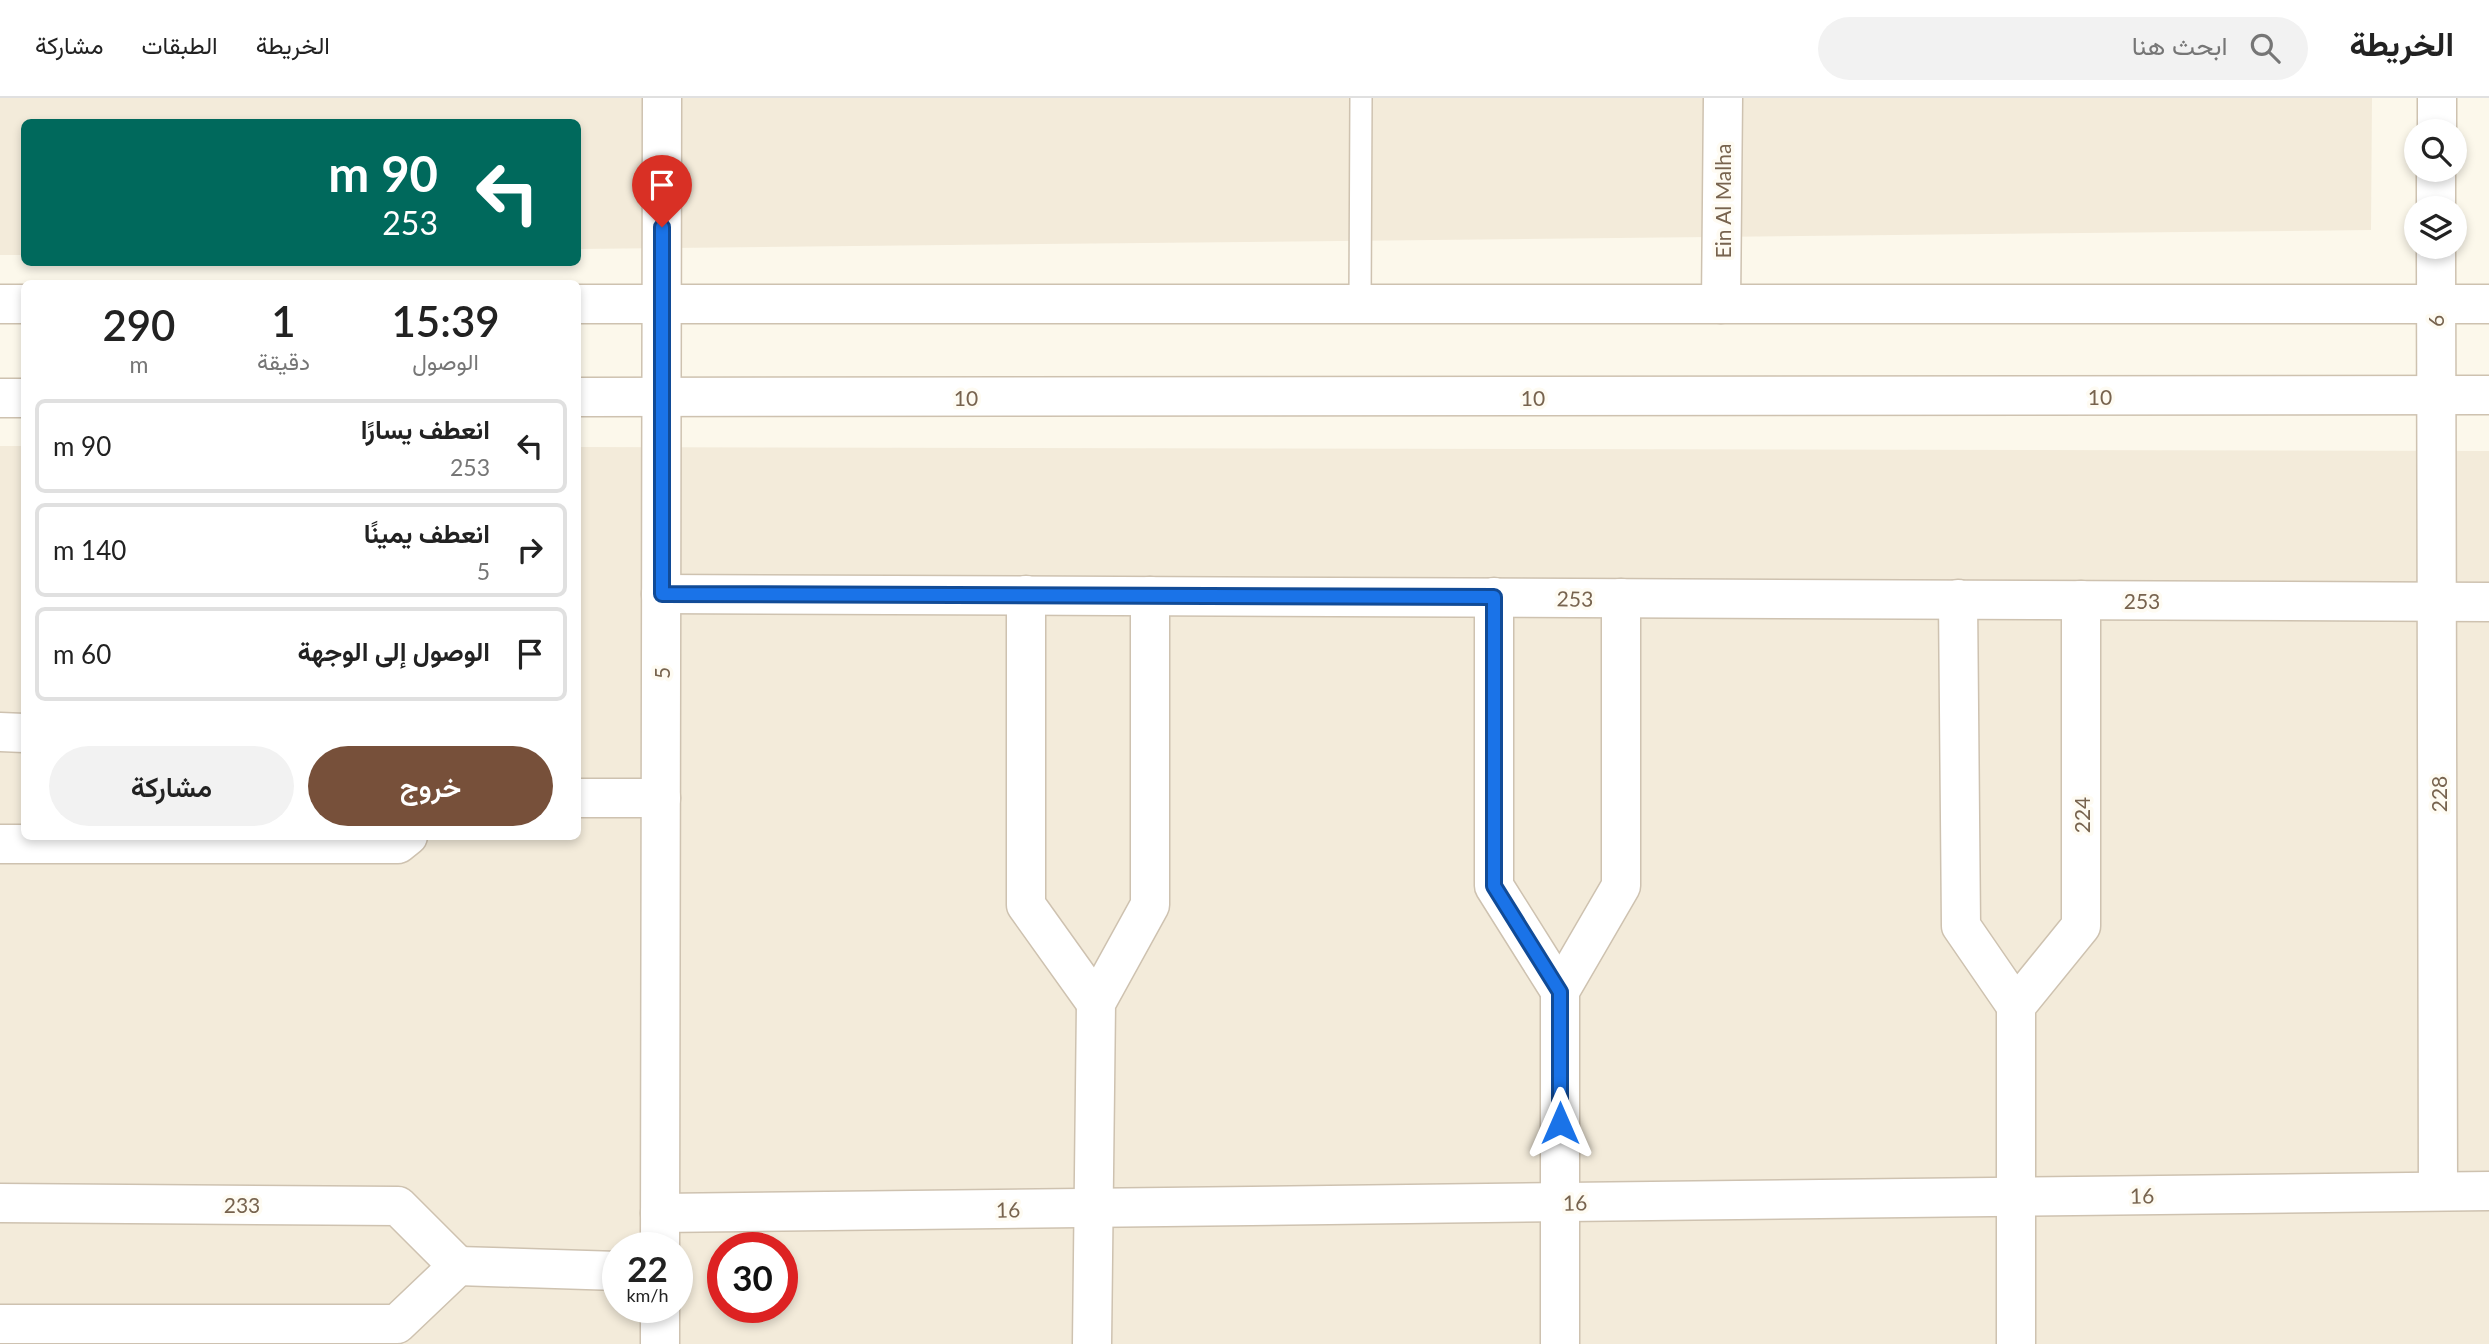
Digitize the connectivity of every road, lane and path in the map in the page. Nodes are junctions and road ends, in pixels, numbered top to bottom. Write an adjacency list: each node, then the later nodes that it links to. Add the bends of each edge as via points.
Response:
1 (662, 98): 10 (street, 5)
2 (1361, 98): 11 (lane)
3 (1723, 98): 12 (street, Ein Al Malha)
4 (2437, 98): 5 (street)
5 (2437, 119)
6 (2436, 259): 13 (street, 6)
7 (0, 304): 8 (street)
8 (21, 304)
9 (581, 304): 10 (street)
10 (662, 304): 11 (street); 18 (street, 5)
11 (1360, 304): 12 (street)
12 (1721, 304): 13 (street)
13 (2435, 304): 14 (street); 15 (street, 6)
14 (2489, 304)
15 (2435, 396): 16 (street, 10); 18 (street, 10); 28 (street, 228)
16 (2489, 396)
17 (581, 397): 18 (street, 10)
18 (662, 397): 21 (street, 5)
19 (0, 398): 20 (street)
20 (21, 398)
21 (662, 594): 22 (street, 253); 33 (street, 5)
22 (1026, 595): 23 (street, 253); 37 (street, via 1026,905)
23 (1150, 596): 24 (street, 253); 37 (street, via 1150,905)
24 (1494, 597): 25 (street, 253); 36 (street, via 1494,886)
25 (1621, 598): 26 (street, 253); 36 (street, via 1621,886)
26 (1958, 600): 27 (street, 253); 38 (street, via 1961,926)
27 (2081, 600): 28 (street, 253); 38 (street, 224, via 2081,926)
28 (2438, 602): 29 (street, 253); 39 (street, 228)
29 (2489, 602)
30 (0, 732): 31 (street)
31 (21, 733)
32 (581, 798): 33 (street)
33 (661, 798): 45 (street, 5)
34 (403, 840): 35 (street, via 398,844)
35 (0, 844)
36 (1560, 992): 42 (street)
37 (1096, 1003): 44 (street)
38 (2016, 1006): 41 (street)
39 (2438, 1191): 40 (street, 16); 41 (street, 16)
40 (2489, 1191)
41 (2016, 1197): 42 (street, 16); 53 (street)
42 (1560, 1202): 44 (street, 16); 52 (street)
43 (0, 1203): 46 (street, 233, via 398,1206)
44 (1092, 1208): 45 (street, 16); 51 (street)
45 (660, 1231)
46 (458, 1266): 47 (street); 49 (street, via 397,1324)
47 (602, 1270)
48 (660, 1323): 50 (street)
49 (0, 1324)
50 (660, 1344)
51 (1092, 1344)
52 (1560, 1344)
53 (2016, 1344)

